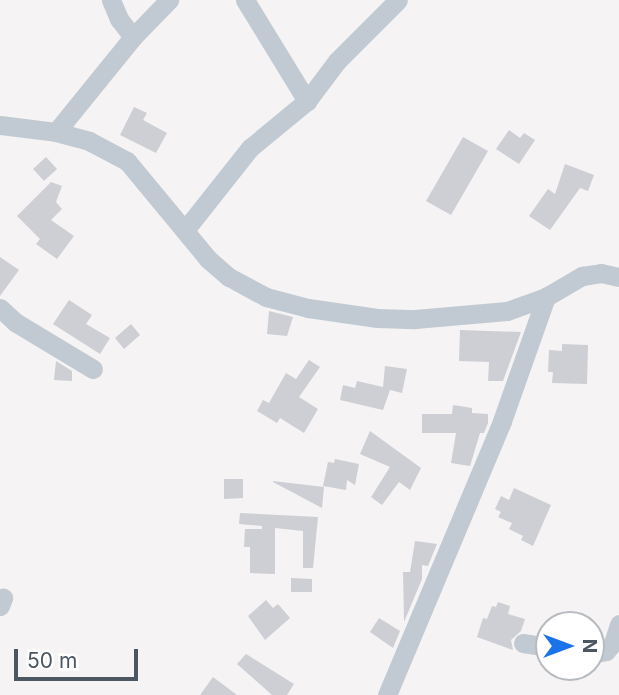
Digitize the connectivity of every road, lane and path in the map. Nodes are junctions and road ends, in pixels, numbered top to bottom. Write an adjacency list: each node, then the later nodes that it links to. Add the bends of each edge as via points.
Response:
1 (111, 0): 5 (street)
2 (169, 0): 5 (street)
3 (245, 0): 6 (street)
4 (398, 0): 6 (street, via 337,61)
5 (133, 37): 8 (street)
6 (307, 101): 9 (street, via 250,148)
7 (0, 125): 8 (street)
8 (56, 132): 9 (street, via 89,141 128,160)
9 (185, 230): 11 (street, via 229,277 266,297 308,308 415,319 507,311)
10 (619, 277): 11 (street, via 601,273 582,276)
11 (546, 297): 18 (street, via 502,421)
12 (0, 308): 13 (street)
13 (93, 369)
14 (619, 624): 17 (street)
15 (523, 643): 16 (street)
16 (535, 645)
17 (605, 651)
18 (387, 695)

